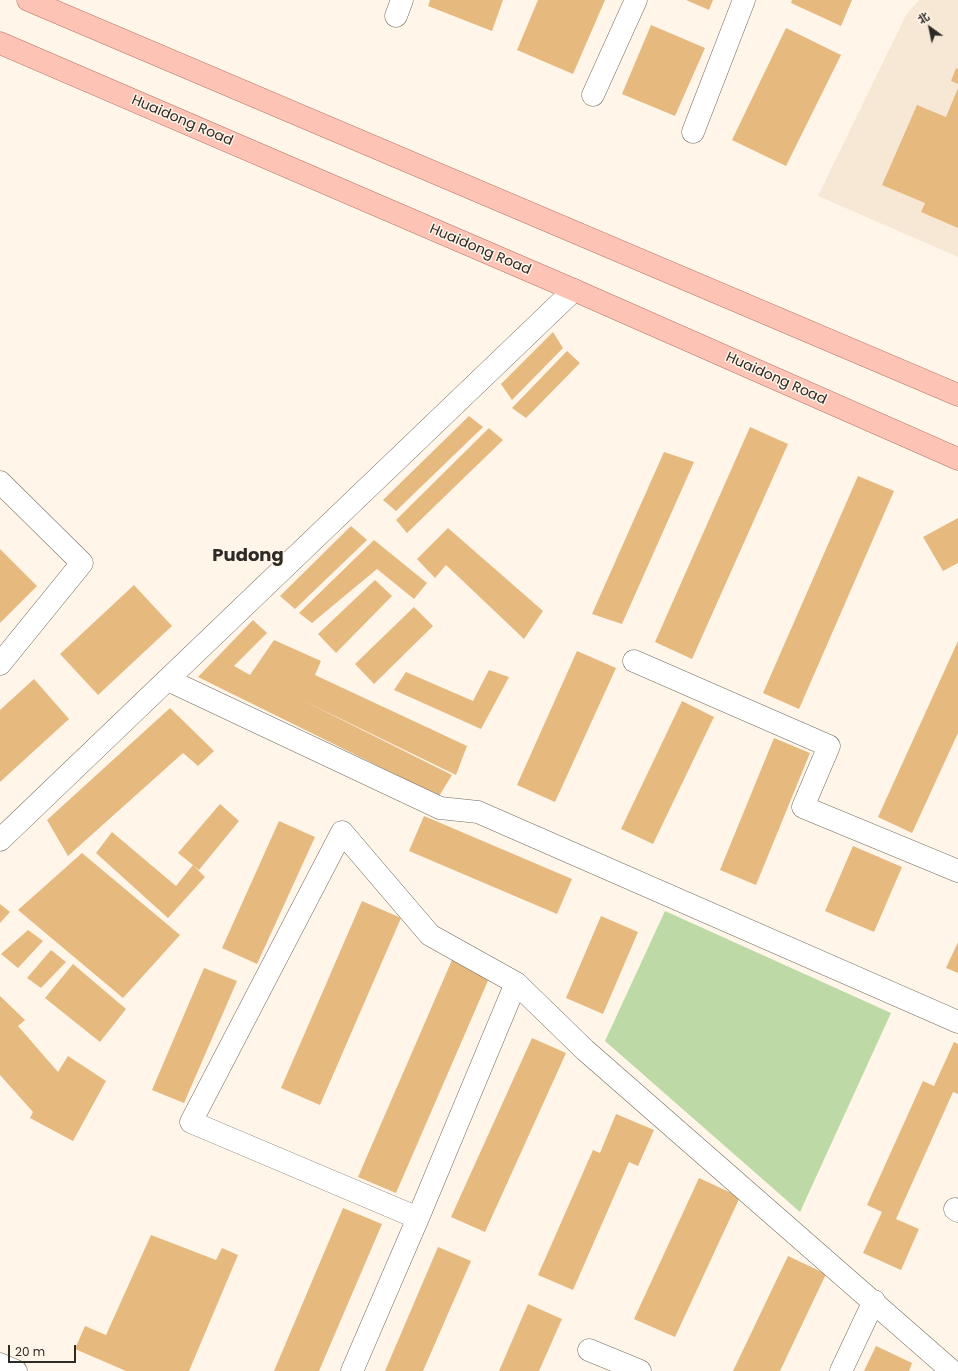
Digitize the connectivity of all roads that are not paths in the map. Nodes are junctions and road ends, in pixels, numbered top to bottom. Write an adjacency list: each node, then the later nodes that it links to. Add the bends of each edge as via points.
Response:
1 (28, 0): 8 (main road)
2 (636, 0): 5 (street)
3 (744, 0): 6 (street)
4 (0, 43): 7 (main road, Huaidong Road)
5 (593, 95)
6 (693, 132)
7 (574, 290): 9 (main road, Huaidong Road); 13 (street)
8 (958, 396)
9 (958, 460)
10 (0, 482): 12 (street, via 82,563)
11 (634, 661): 15 (street, via 829,746 803,807)
12 (0, 664)
13 (168, 680): 14 (street); 17 (street, via 440,808 478,812)
14 (0, 840)
15 (958, 871)
16 (516, 983): 18 (street); 18 (street, via 430,935 342,832 191,1122); 19 (street, via 584,1050)
17 (958, 1022)
18 (418, 1218): 23 (street)
19 (874, 1301): 25 (street); 26 (street)
20 (588, 1350): 24 (street)
21 (0, 1364): 22 (street)
22 (16, 1371)
23 (352, 1371)
24 (640, 1371)
25 (842, 1371)
26 (952, 1371)

